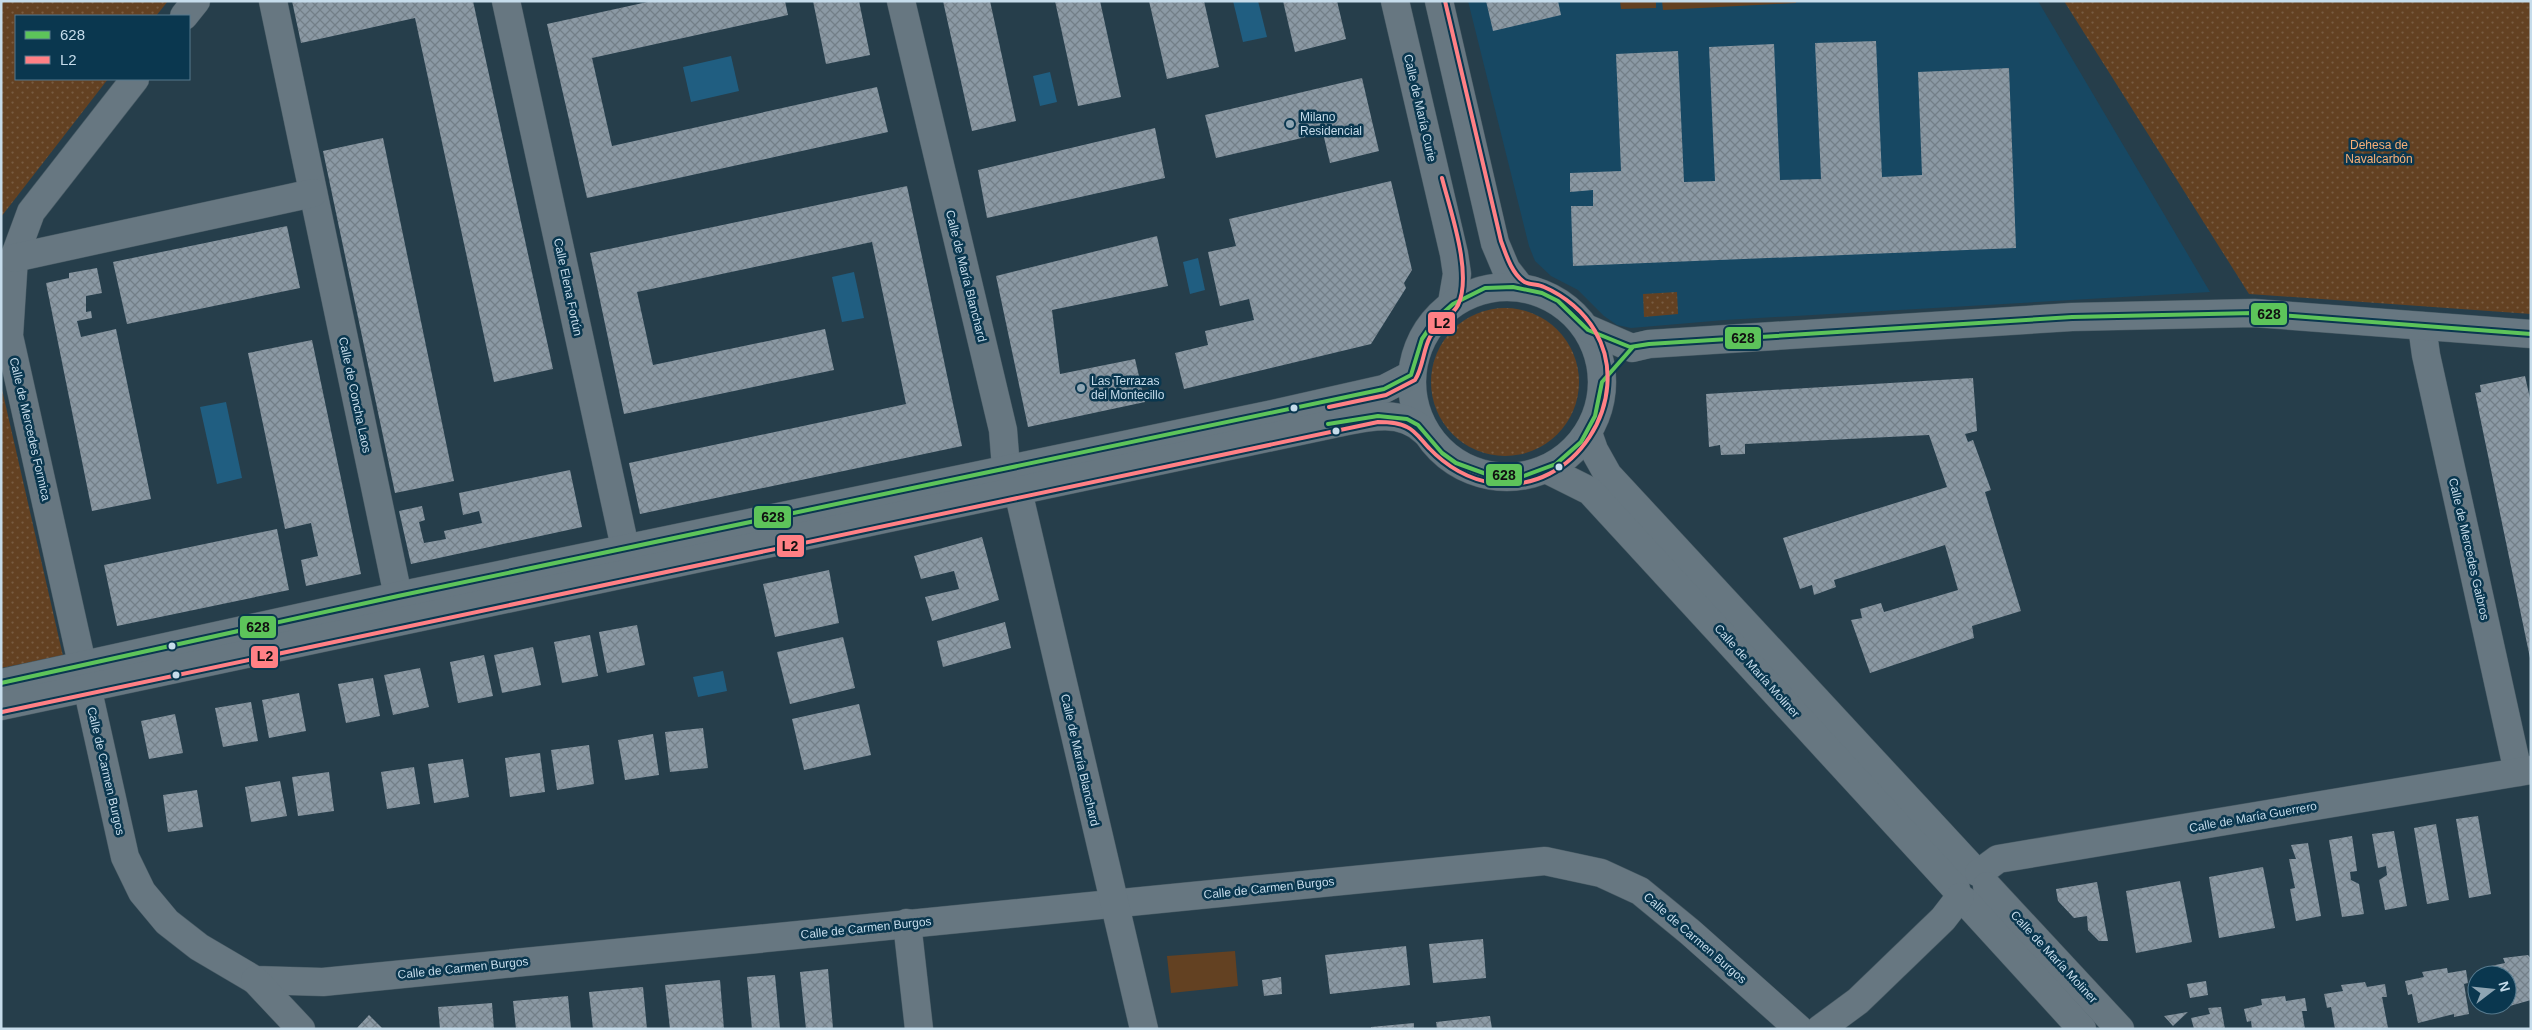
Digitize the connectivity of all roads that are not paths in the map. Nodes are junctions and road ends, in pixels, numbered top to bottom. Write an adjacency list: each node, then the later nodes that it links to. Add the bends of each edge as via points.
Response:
1 (196, 1): 7 (street)
2 (272, 1): 9 (street, Calle de Concha Laos)
3 (506, 1): 23 (street, Calle Elena Fortún)
4 (901, 1): 22 (street, Calle de María Blanchard)
5 (1395, 1): 12 (street, Calle de María Curie, via 1454,254 1457,274)
6 (1439, 1): 11 (street, via 1495,243 1506,269)
7 (185, 15)
8 (134, 80): 10 (street, Calle de Mercedes Formica, via 31,212)
9 (313, 193): 10 (street); 24 (street, Calle de Concha Laos)
10 (14, 258): 25 (street, Calle de Mercedes Formica, via 9,336)
11 (1520, 287): 12 (street, via 1484,288); 14 (street, via 1557,301)
12 (1452, 303): 17 (street, via 1423,334)
13 (2422, 326): 15 (street); 16 (street, via 2254,312 2122,316 1649,344); 28 (street, Calle de Mercedes Gaibros)
14 (1586, 328): 16 (street); 18 (street, via 1600,362)
15 (2531, 334)
16 (1632, 348): 18 (street)
17 (1411, 375): 19 (street, via 1414,404); 22 (street, via 1384,389)
18 (1602, 382): 20 (street, via 1597,414)
19 (1424, 431): 21 (street, via 1442,452 1465,468 1491,477 1519,477); 22 (street, via 1407,419 1377,416)
20 (1588, 433): 21 (street, via 1570,454); 29 (street, Calle de María Moliner, via 1608,475)
21 (1546, 470): 29 (street, Calle de María Moliner, via 1590,491)
22 (1012, 479): 23 (street); 23 (street, via 1000,479 967,489 933,509); 30 (street, Calle de María Blanchard)
23 (628, 561): 24 (street); 25 (street)
24 (398, 596): 25 (street)
25 (85, 676): 26 (street); 27 (street); 32 (street, Calle de Carmen Burgos, via 125,857 142,892 167,922)
26 (1, 683)
27 (1, 706)
28 (2525, 771): 29 (street, Calle de María Guerrero, via 1998,859)
29 (1970, 886): 37 (street, Calle de María Guerrero, via 1943,919 1858,1001); 38 (street, Calle de María Moliner); 39 (street, Calle de María Moliner)
30 (1113, 903): 31 (street, Calle de Carmen Burgos); 35 (street, Calle de María Blanchard); 36 (street, Calle de Carmen Burgos, via 1545,861 1601,873 1640,891)
31 (907, 923): 32 (street, Calle de Carmen Burgos, via 323,982); 34 (street)
32 (255, 980): 33 (street)
33 (301, 1029)
34 (919, 1029)
35 (1144, 1029)
36 (1799, 1029)
37 (1820, 1029)
38 (2082, 1029)
39 (2120, 1029)

